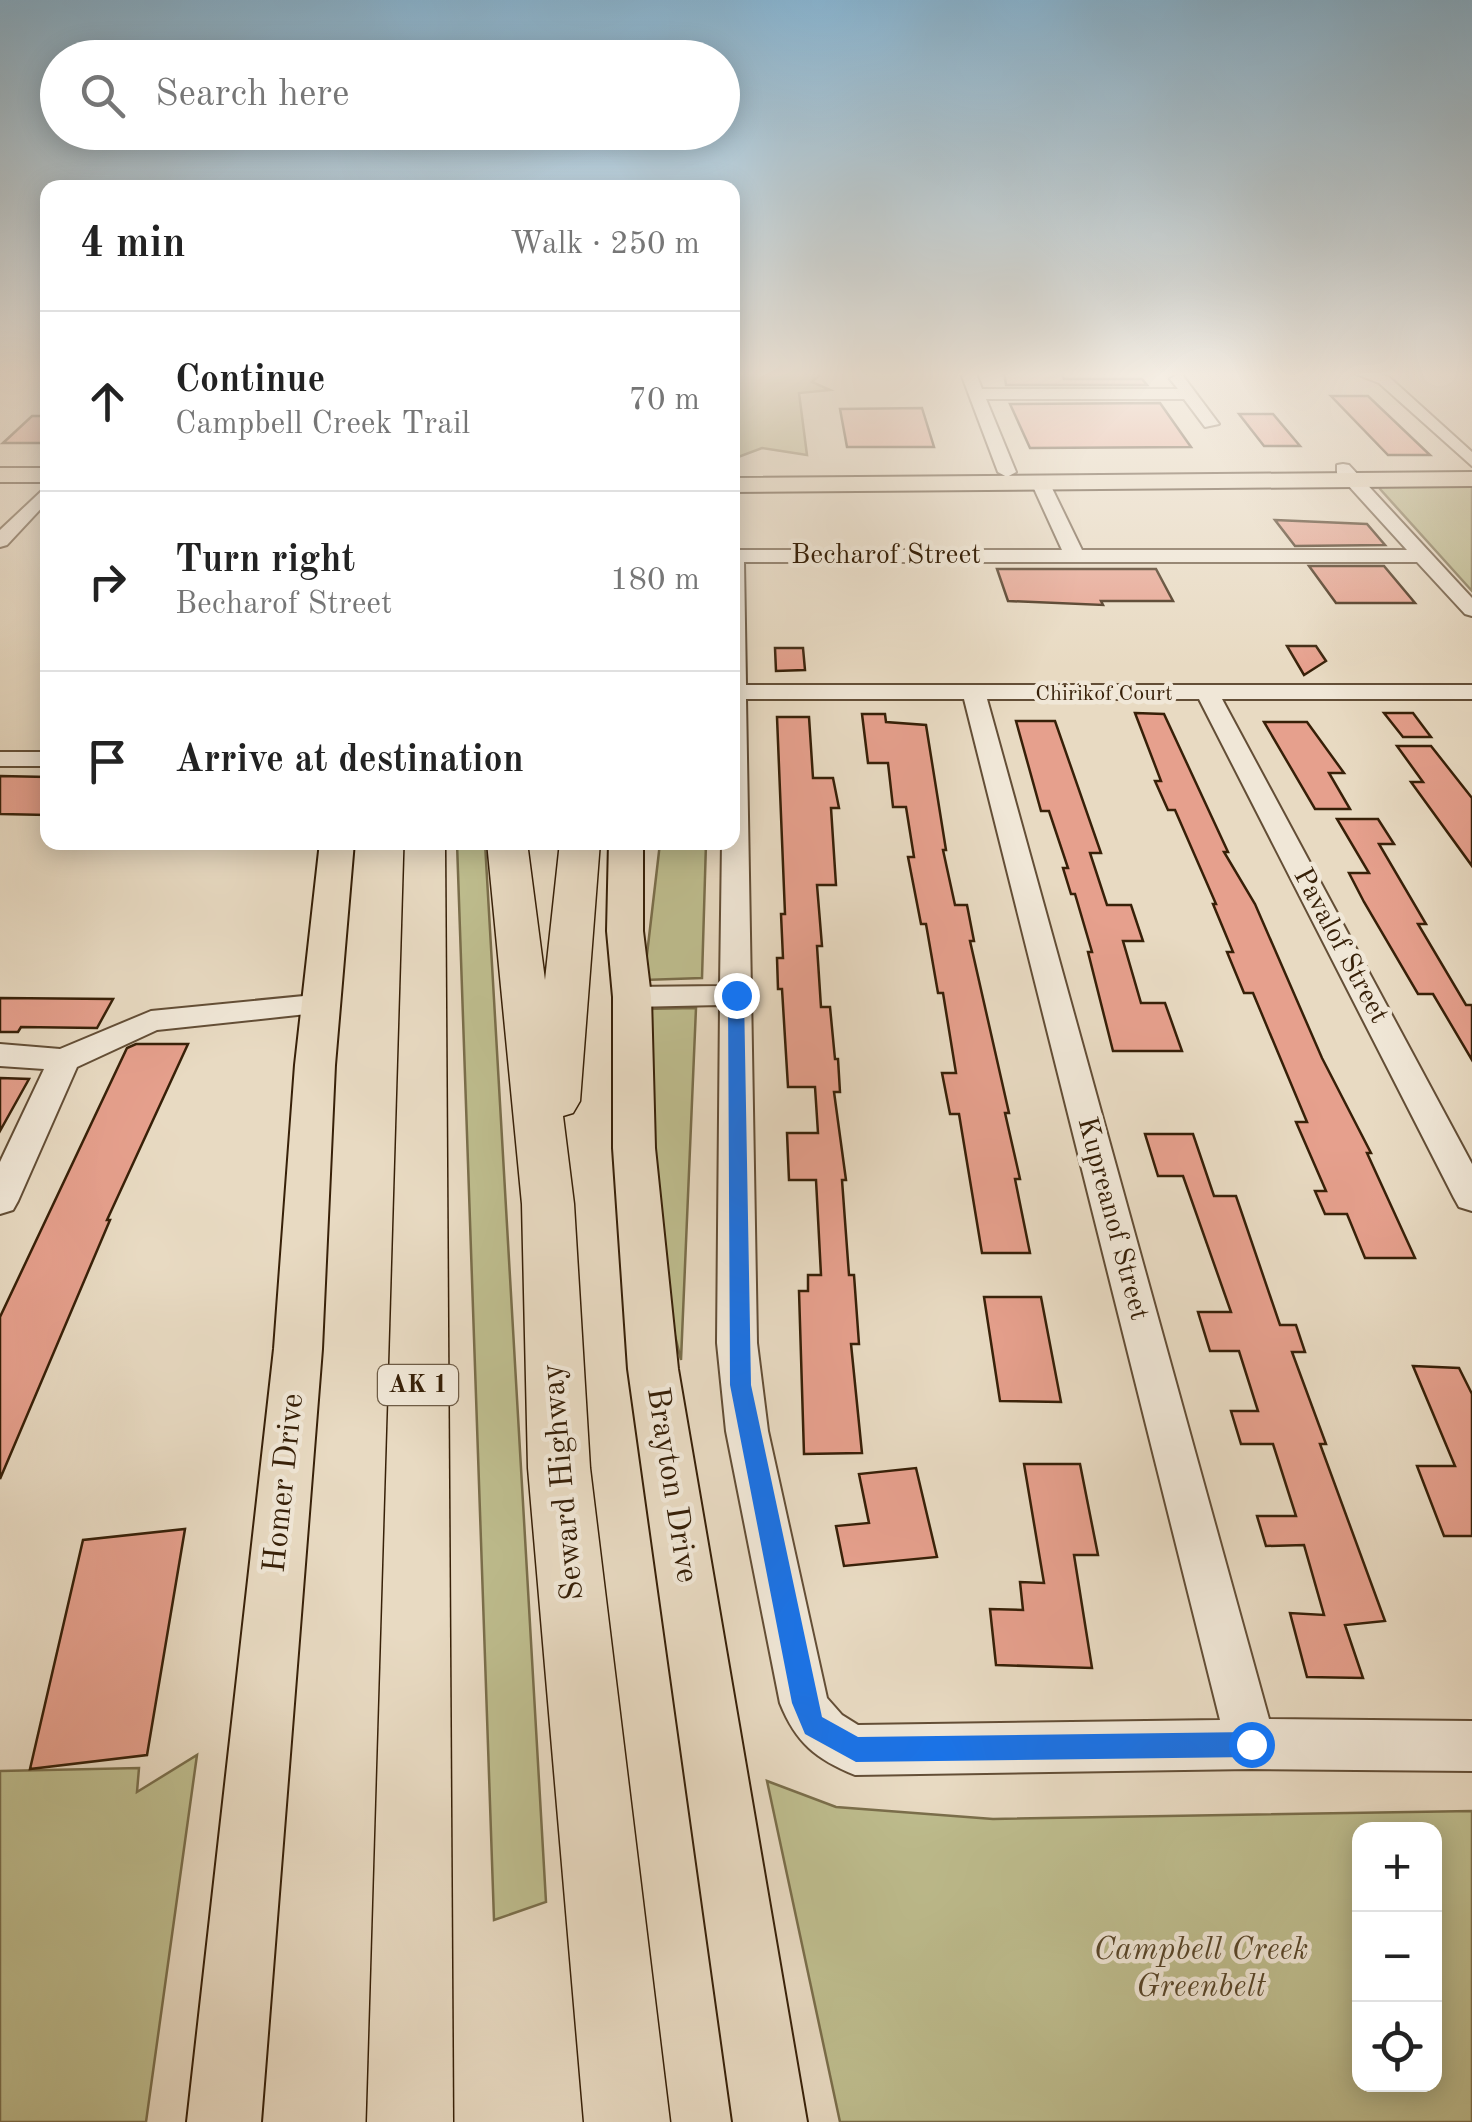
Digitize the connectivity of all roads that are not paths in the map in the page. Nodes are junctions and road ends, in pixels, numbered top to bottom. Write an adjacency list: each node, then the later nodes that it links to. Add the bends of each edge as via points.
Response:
1 (1403, 470): 4 (main road)
2 (1007, 472): 3 (main road); 4 (main road)
3 (740, 474)
4 (1348, 474): 7 (main road); 8 (main road); 16 (street)
5 (0, 475): 6 (main road)
6 (40, 475)
7 (1472, 479)
8 (1040, 482): 10 (main road); 15 (street)
9 (0, 485): 11 (main road)
10 (740, 485)
11 (40, 495)
12 (40, 500): 13 (street)
13 (0, 541)
14 (740, 556): 15 (street, Becharof Street)
15 (1075, 556): 16 (street, Becharof Street)
16 (1425, 556): 17 (street)
17 (1472, 610)
18 (740, 692): 20 (street, Chirikof Court)
19 (1461, 693): 21 (street, Chirikof Court); 22 (street)
20 (974, 694): 21 (street, Chirikof Court); 41 (street, Kupreanof Street)
21 (1208, 694): 38 (street, Pavalof Street)
22 (1472, 720)
23 (0, 759): 24 (street)
24 (40, 759)
25 (336, 850): 35 (main road, Homer Drive)
26 (400, 850): 32 (highway)
27 (425, 850): 32 (highway, AK 1)
28 (508, 850): 40 (highway, Seward Highway)
29 (579, 850): 40 (highway)
30 (626, 850): 34 (main road, Brayton Drive)
31 (736, 850): 33 (street, Becharof Street)
32 (423, 972): 44 (highway, AK 1)
33 (736, 995): 34 (street); 41 (street, Becharof Street, via 737,1343 747,1431 813,1725 856,1750)
34 (632, 997): 46 (main road, Brayton Drive, via 634,1148 653,1369)
35 (324, 1004): 37 (street, via 151,1021); 43 (main road, Homer Drive)
36 (0, 1054): 37 (street)
37 (64, 1060): 39 (street)
38 (1472, 1198)
39 (0, 1202)
40 (548, 1204): 45 (highway, Seward Highway, via 558,1468)
41 (1251, 1744): 42 (street)
42 (1472, 1746)
43 (224, 2122)
44 (410, 2122)
45 (627, 2122)
46 (770, 2122)

